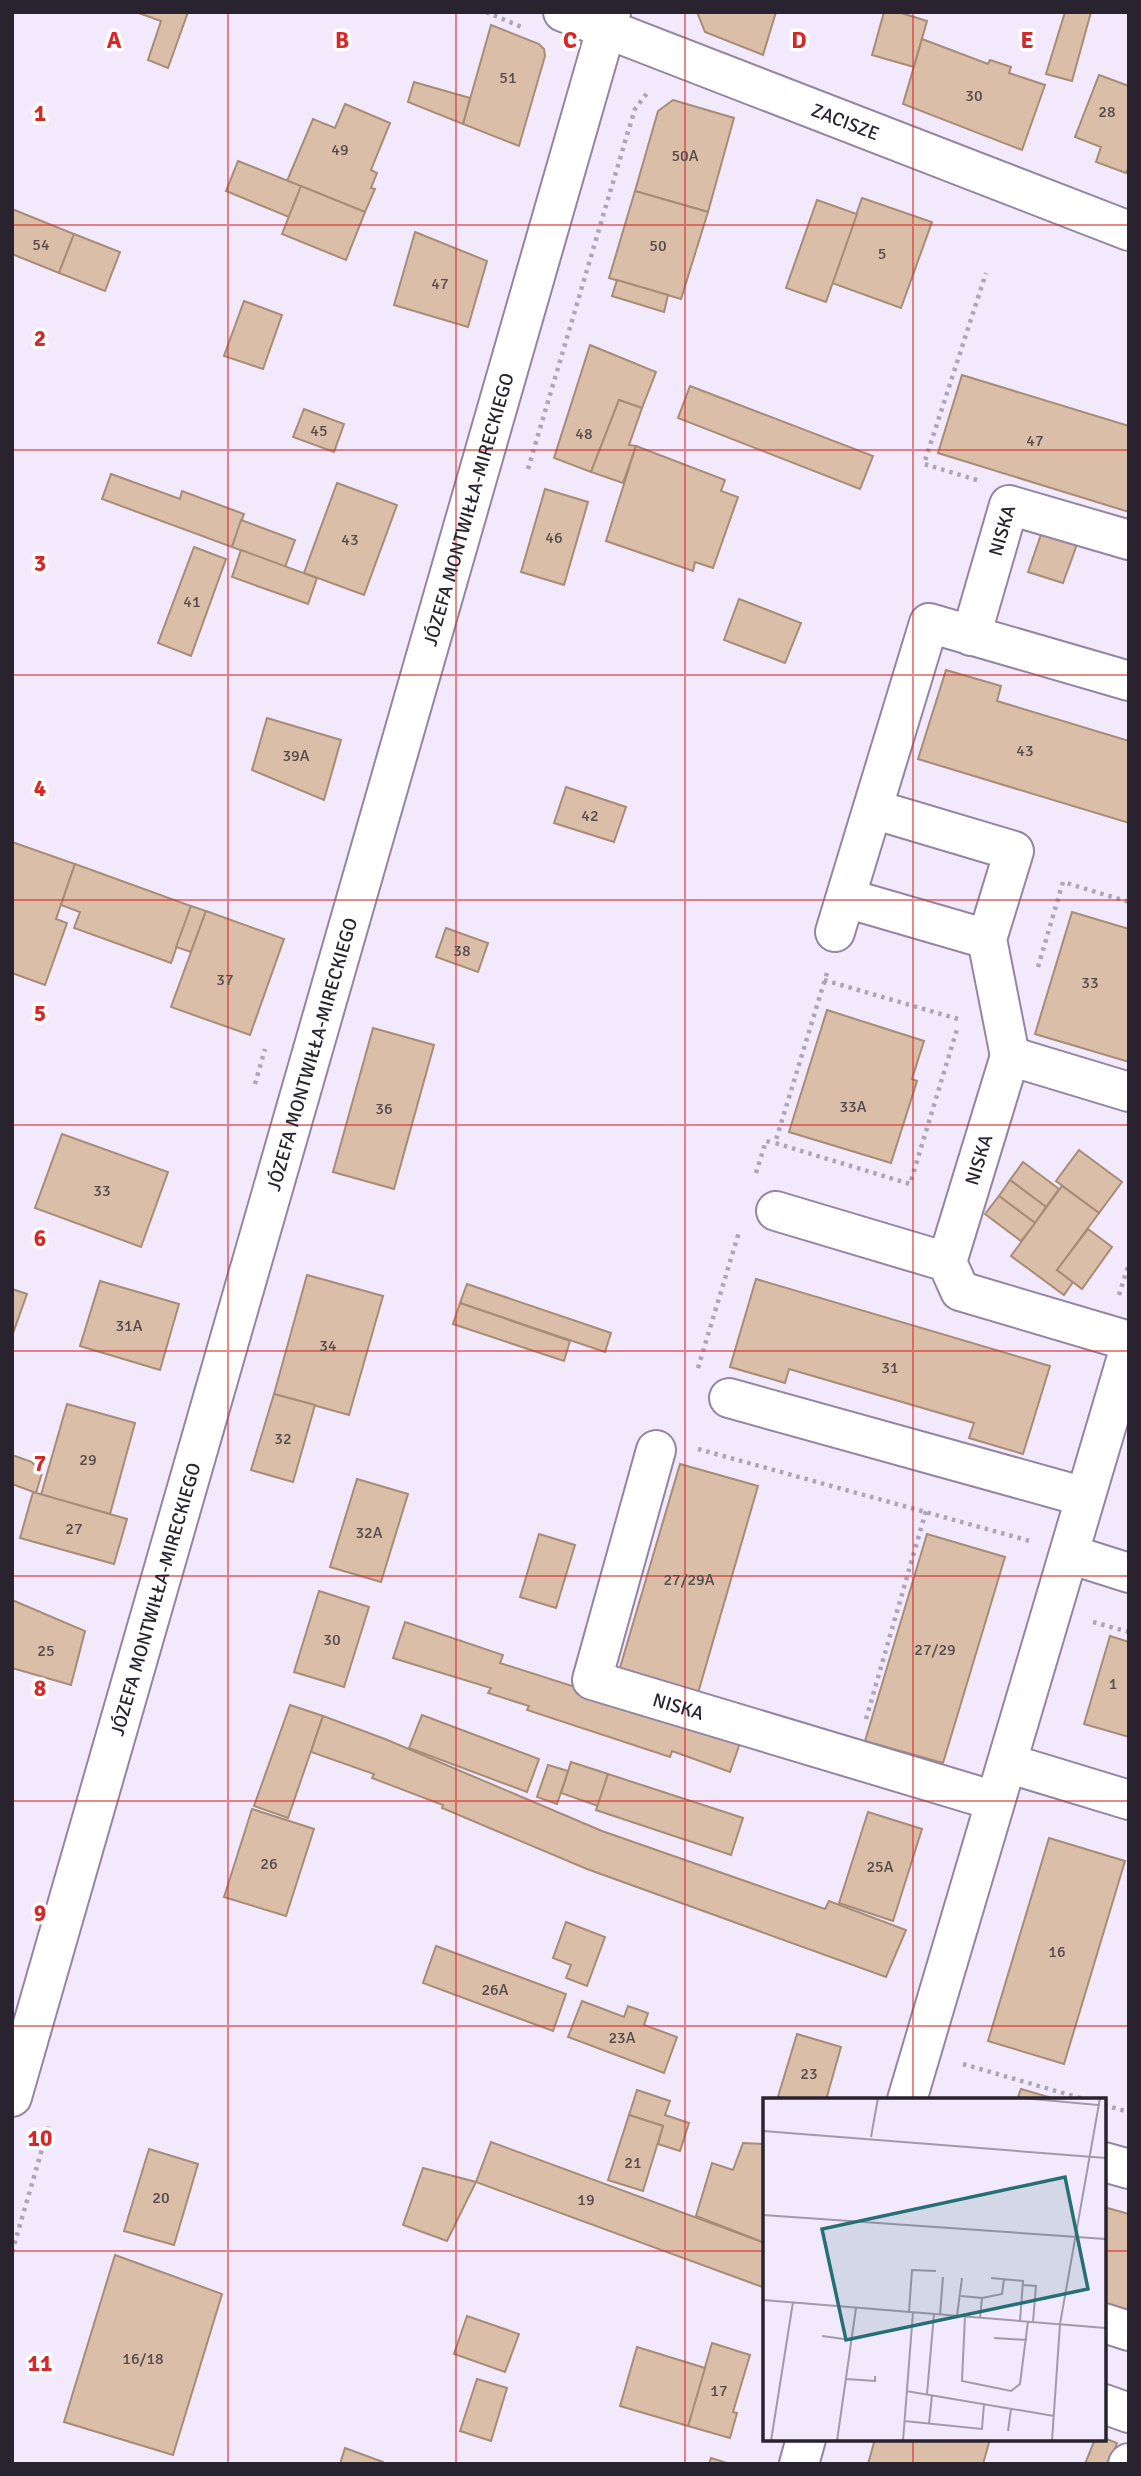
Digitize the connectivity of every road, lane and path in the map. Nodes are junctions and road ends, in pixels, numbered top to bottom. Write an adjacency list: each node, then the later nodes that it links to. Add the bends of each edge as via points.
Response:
1 (563, 12): 2 (street, ZACISZE)
2 (609, 21): 4 (street, ZACISZE); 40 (street, JÓZEFA MONTWIŁŁA-MIRECKIEGO)
3 (652, 90): 6 (path, via 635,108)
4 (1129, 231)
5 (986, 273): 7 (path, via 924,464)
6 (526, 478)
7 (988, 483)
8 (1129, 540): 9 (street, NISKA, via 1009,505)
9 (971, 636): 10 (street); 11 (street, via 929,623)
10 (1129, 681)
11 (873, 808): 13 (street); 14 (street, NISKA, via 1014,850)
12 (1129, 902): 15 (path, via 1063,882)
13 (841, 915): 14 (street); 16 (path)
14 (987, 939): 17 (street, NISKA)
15 (1037, 973)
16 (824, 980): 19 (path); 19 (path, via 960,1020 910,1184)
17 (1010, 1056): 18 (street); 22 (street, NISKA)
18 (1129, 1092)
19 (775, 1143): 20 (path, via 766,1141)
20 (754, 1181)
21 (759, 1216): 22 (street); 25 (path)
22 (947, 1262): 23 (street, via 960,1291)
23 (1129, 1341)
24 (1129, 1350): 28 (street)
25 (695, 1379)
26 (729, 1398): 28 (street)
27 (673, 1448): 29 (path); 38 (street, NISKA, via 592,1680)
28 (1085, 1497): 31 (street)
29 (926, 1511): 30 (path); 35 (path)
30 (1031, 1541)
31 (1069, 1554): 32 (street); 36 (street)
32 (1129, 1573)
33 (1092, 1622): 34 (path)
34 (1129, 1632)
35 (865, 1721)
36 (1007, 1763): 37 (street); 38 (street)
37 (1129, 1800)
38 (995, 1801): 41 (street)
39 (952, 2060): 42 (path)
40 (12, 2097)
41 (908, 2098)
42 (1080, 2098)
43 (1106, 2106): 44 (path)
44 (1129, 2112)
45 (50, 2118): 48 (path)
46 (1106, 2163): 47 (street)
47 (1129, 2169)
48 (12, 2252)
49 (1106, 2324): 50 (street)
50 (1129, 2331)
51 (1106, 2405): 52 (street)
52 (1129, 2413)
53 (805, 2441): 54 (street)
54 (799, 2464)

